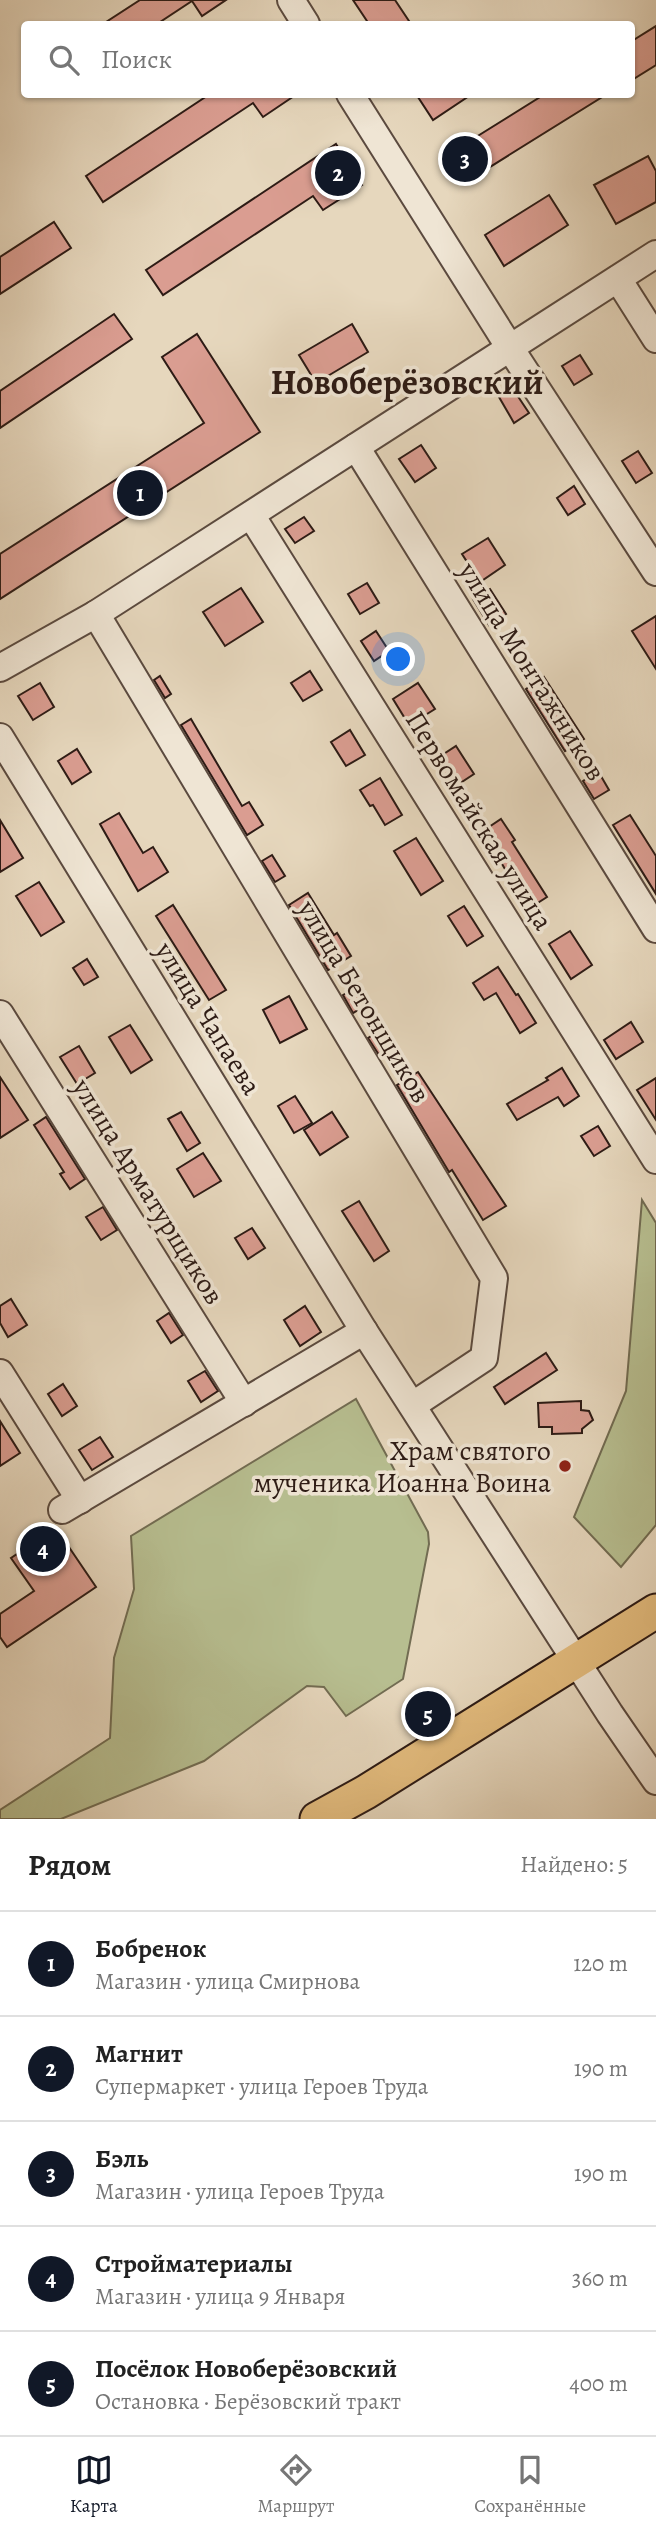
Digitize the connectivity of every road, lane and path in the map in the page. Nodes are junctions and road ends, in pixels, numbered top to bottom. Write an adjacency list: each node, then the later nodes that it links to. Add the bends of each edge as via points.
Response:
1 (291, 0): 2 (street)
2 (304, 21)
3 (353, 98): 7 (street)
4 (656, 254): 5 (street)
5 (618, 279): 6 (street); 7 (street)
6 (656, 339)
7 (510, 348): 8 (street); 10 (street)
8 (356, 447): 9 (street); 14 (street, улица Монтажников)
9 (251, 514): 11 (street); 16 (street, Первомайская улица)
10 (656, 572)
11 (96, 614): 12 (street); 20 (street, улица Бетонщиков, via 494,1278 484,1358)
12 (0, 668)
13 (0, 737): 17 (street, улица Чапаева)
14 (656, 929)
15 (0, 1014): 19 (street, улица Арматурщиков)
16 (656, 1160)
17 (364, 1331): 19 (street); 20 (street, улица Чапаева)
18 (0, 1373): 19 (street, via 71,1505)
19 (244, 1403)
20 (413, 1405): 22 (street, улица Чапаева)
21 (656, 1612): 22 (main road)
22 (576, 1661): 23 (street, улица Чапаева); 24 (main road)
23 (656, 1781)
24 (317, 1819)

